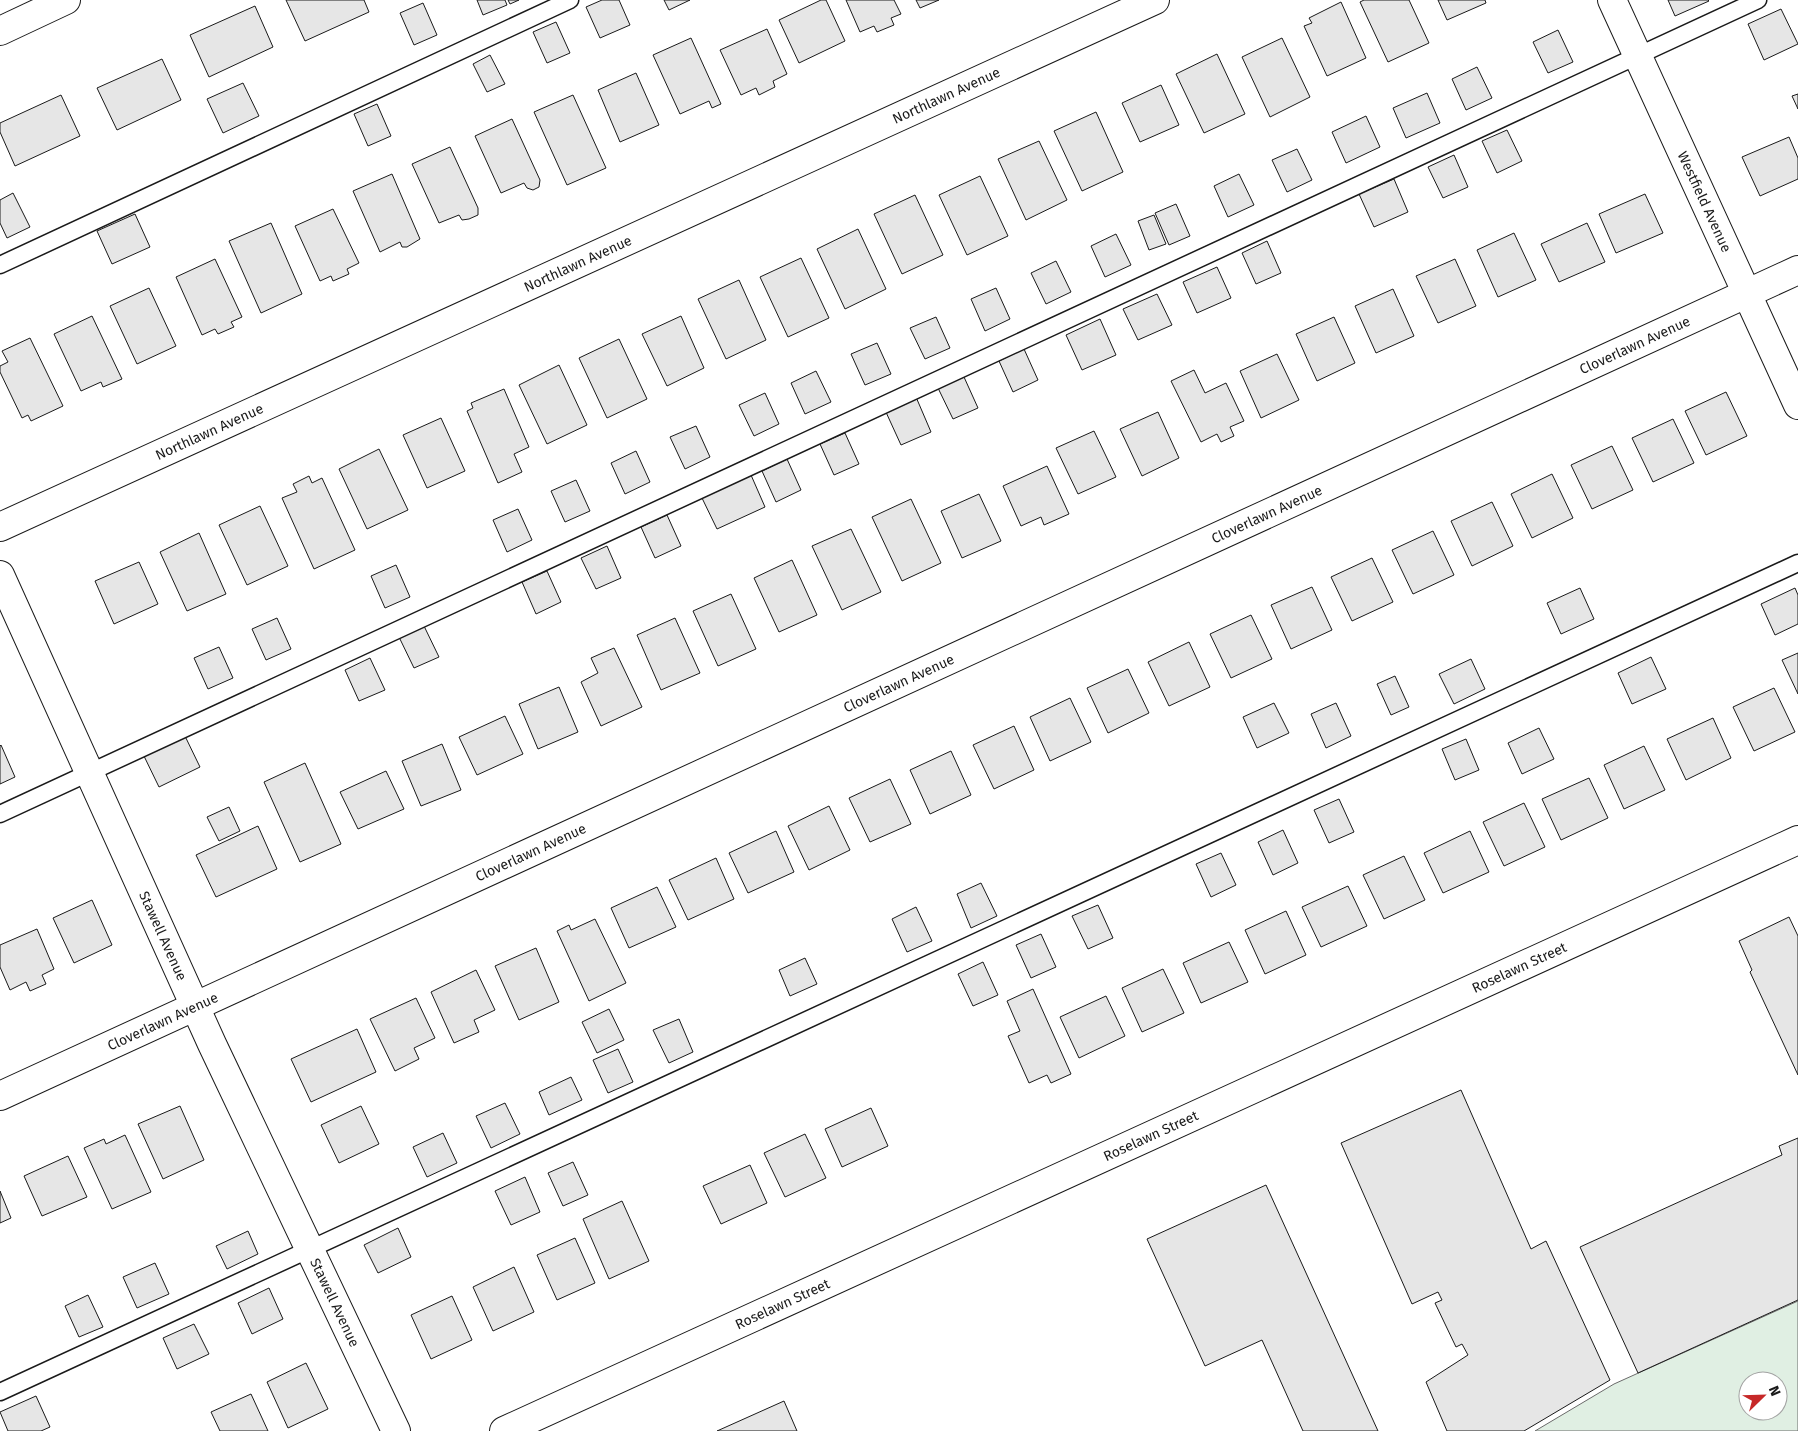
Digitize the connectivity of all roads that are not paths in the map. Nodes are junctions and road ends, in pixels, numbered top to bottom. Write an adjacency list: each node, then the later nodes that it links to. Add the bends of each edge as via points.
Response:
1 (66, 0): 6 (street)
2 (570, 0): 8 (lane)
3 (1155, 0): 12 (street, Northlawn Avenue)
4 (1612, 0): 7 (street, Westfield Avenue)
5 (1758, 0): 7 (lane)
6 (0, 31)
7 (1638, 56): 10 (street, Westfield Avenue); 15 (lane)
8 (0, 265)
9 (1798, 270): 10 (street, Cloverlawn Avenue)
10 (1746, 293): 11 (street, Westfield Avenue); 18 (street, Cloverlawn Avenue)
11 (1798, 405)
12 (0, 527)
13 (1798, 563): 20 (lane)
14 (0, 575): 15 (street, Stawell Avenue)
15 (90, 774): 16 (lane); 18 (street, Stawell Avenue)
16 (0, 814)
17 (1798, 840): 23 (street, Roselawn Street)
18 (196, 1007): 19 (street, Cloverlawn Avenue); 20 (street, Stawell Avenue)
19 (0, 1096)
20 (309, 1249): 21 (lane); 22 (street, Stawell Avenue)
21 (0, 1392)
22 (396, 1431)
23 (504, 1431)

